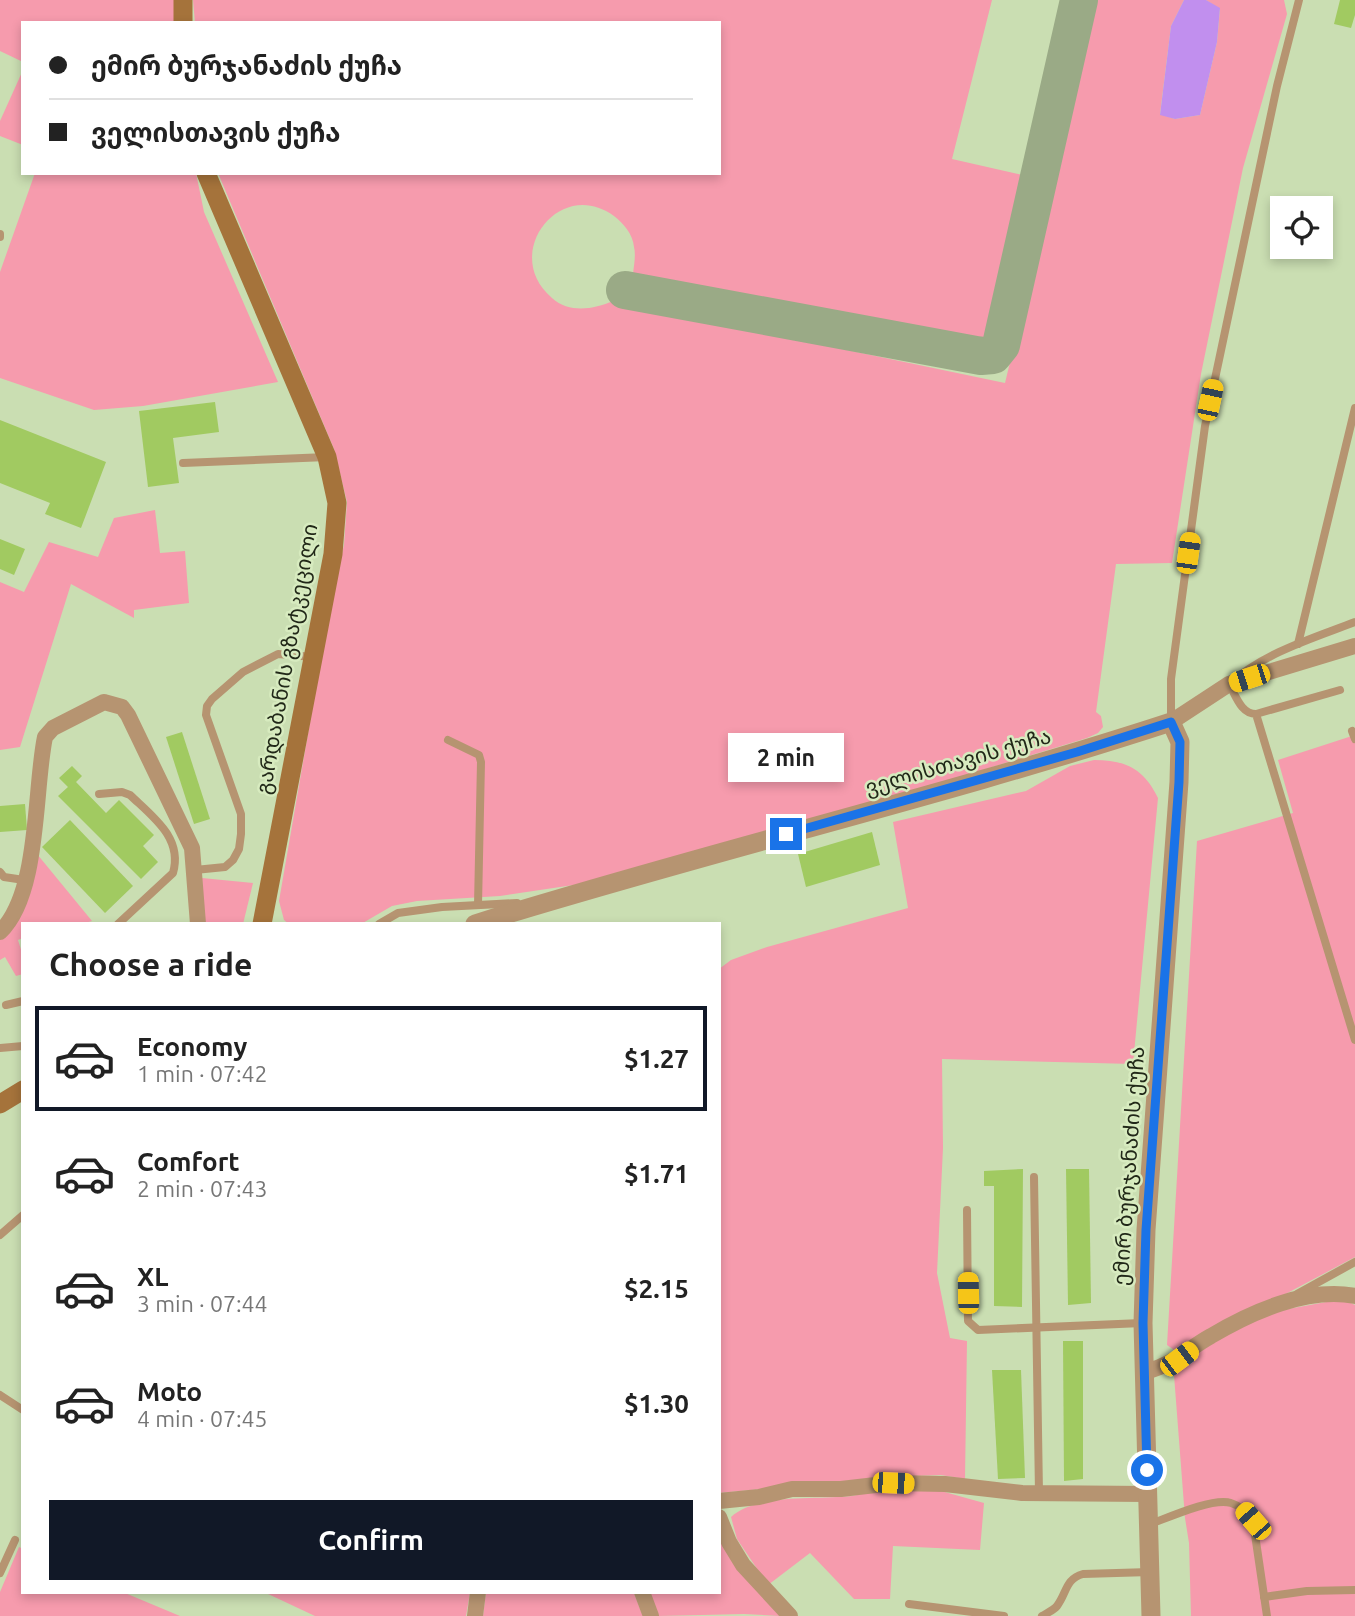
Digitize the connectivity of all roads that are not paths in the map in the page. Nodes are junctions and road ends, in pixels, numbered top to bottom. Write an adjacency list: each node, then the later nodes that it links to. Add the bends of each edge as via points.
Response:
1 (183, 0): 3 (main road)
2 (1299, 0): 15 (lane, via 1205,426 1171,679)
3 (183, 21)
4 (207, 175): 6 (main road, გარდაბანის გზატკეცილი)
5 (1355, 408): 9 (lane)
6 (327, 457): 7 (lane); 11 (main road, გარდაბანის გზატკეცილი, via 337,503 333,554)
7 (183, 463)
8 (1355, 622): 9 (lane)
9 (1298, 644): 12 (lane, via 1248,667)
10 (1355, 646): 12 (street)
11 (313, 657): 20 (lane, via 278,654 243,672 207,706 206,715 241,814 241,834 233,860 225,866); 26 (main road, გარდაბანის გზატკეცილი)
12 (1229, 684): 14 (lane, via 1243,709); 15 (street)
13 (1340, 690): 14 (lane)
14 (1256, 714): 31 (lane)
15 (1171, 722): 23 (street, ველისთავის ქუჩა, via 545,902); 44 (street, ემირ ბურჯანაძის ქუჩა, via 1180,742 1179,782)
16 (448, 740): 23 (lane, via 471,749 481,762)
17 (99, 794): 19 (lane, via 130,795)
18 (170, 802): 19 (lane); 20 (street, via 192,848); 22 (street, via 128,715 115,704 97,704 45,737 36,829)
19 (154, 817): 24 (lane, via 171,836 176,862 173,873)
20 (195, 870): 25 (street)
21 (0, 872): 22 (lane)
22 (24, 880): 28 (street, via 10,920)
23 (476, 915): 27 (lane, via 442,906 398,913)
24 (120, 922)
25 (198, 922)
26 (262, 922)
27 (382, 922)
28 (0, 932)
29 (21, 1001): 30 (lane)
30 (6, 1005)
31 (1353, 1023): 32 (lane)
32 (1355, 1040)
33 (21, 1046): 34 (lane)
34 (0, 1048)
35 (21, 1091): 36 (main road)
36 (0, 1104)
37 (1034, 1177): 45 (lane)
38 (967, 1210): 45 (lane, via 968,1321 978,1329)
39 (21, 1217): 40 (lane)
40 (0, 1235)
41 (1355, 1262): 43 (lane)
42 (1355, 1296): 43 (street)
43 (1285, 1301): 46 (street, via 1208,1337 1179,1359)
44 (1143, 1323): 45 (lane); 46 (street, ემირ ბურჯანაძის ქუჩა)
45 (1037, 1326): 49 (lane)
46 (1144, 1372): 50 (street, ემირ ბურჯანაძის ქუჩა)
47 (0, 1395): 48 (lane)
48 (21, 1409)
49 (1039, 1493): 50 (street); 51 (street, via 893,1483 792,1489)
50 (1147, 1494): 53 (street, ემირ ბურჯანაძის ქუჩა)
51 (721, 1501)
52 (721, 1522): 64 (street, via 743,1566)
53 (1149, 1525): 55 (street, ემირ ბურჯანაძის ქუჩა); 60 (lane, via 1212,1503 1229,1502 1242,1508 1253,1521)
54 (15, 1540): 56 (lane)
55 (1150, 1572): 66 (lane, via 1074,1577 1057,1608); 67 (street, ემირ ბურჯანაძის ქუჩა)
56 (0, 1573)
57 (1355, 1590): 60 (lane)
58 (478, 1594): 62 (street)
59 (643, 1594): 63 (street)
60 (1264, 1597): 68 (lane)
61 (909, 1604): 65 (lane)
62 (475, 1616)
63 (651, 1616)
64 (790, 1616)
65 (1004, 1616)
66 (1042, 1616)
67 (1152, 1616)
68 (1267, 1616)

